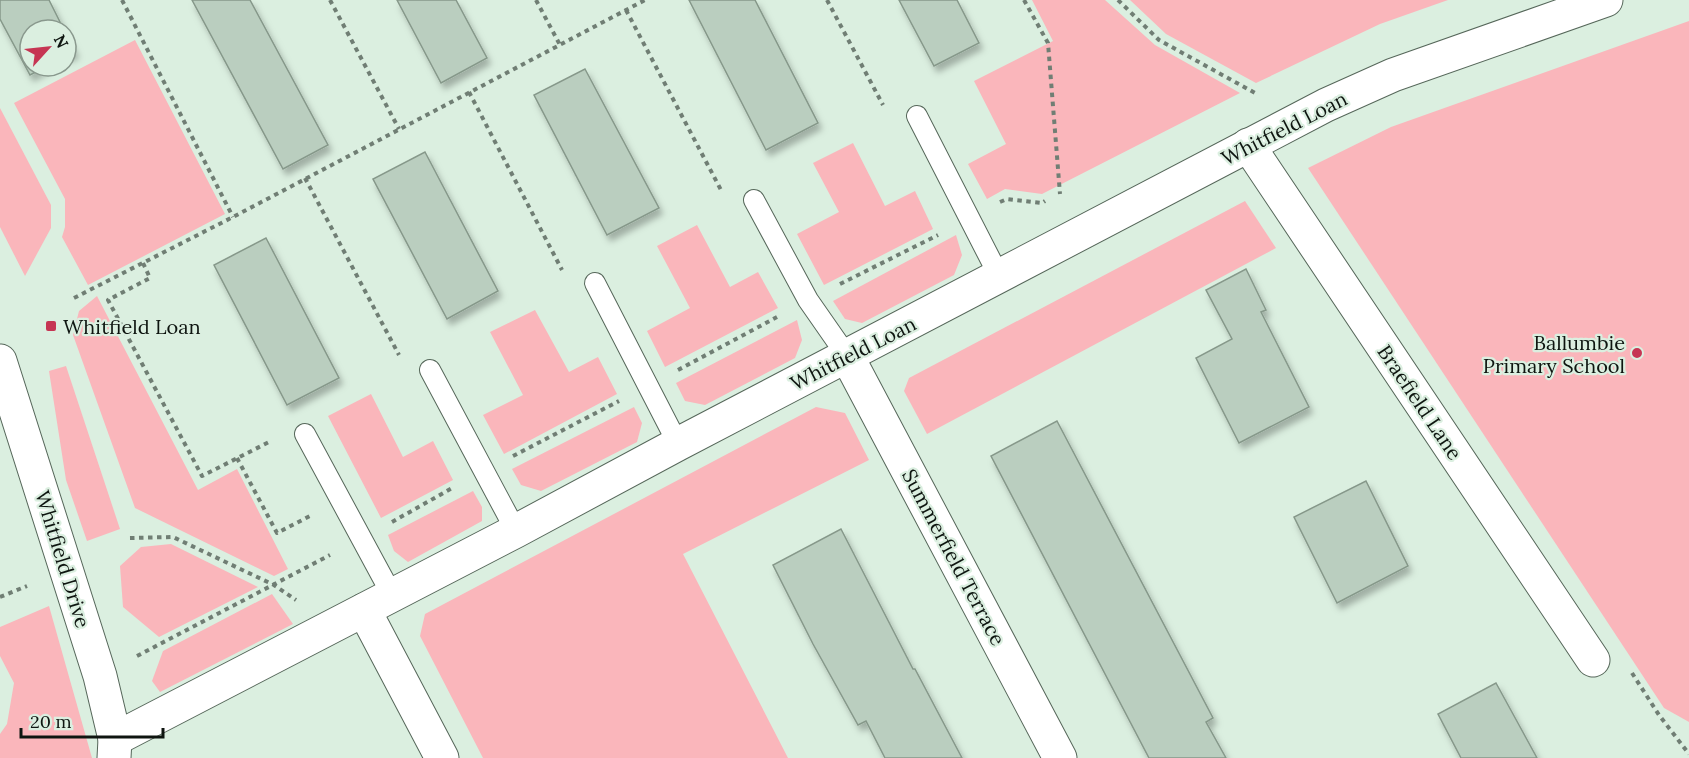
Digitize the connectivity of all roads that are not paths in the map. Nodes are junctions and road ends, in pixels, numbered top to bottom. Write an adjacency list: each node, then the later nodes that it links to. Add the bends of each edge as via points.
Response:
1 (1606, 0): 3 (street, Whitfield Loan, via 1393,75)
2 (917, 116): 5 (lane)
3 (1248, 145): 5 (street, Whitfield Loan); 14 (street, Braefield Lane)
4 (754, 200): 7 (lane, via 808,300)
5 (999, 276): 7 (street, Whitfield Loan)
6 (595, 283): 11 (lane)
7 (847, 356): 11 (street, Whitfield Loan); 17 (street, Summerfield Terrace)
8 (0, 361): 15 (street, Whitfield Drive, via 97,666)
9 (430, 370): 12 (lane)
10 (305, 434): 13 (lane)
11 (678, 444): 12 (street, Whitfield Loan)
12 (516, 531): 13 (street, Whitfield Loan)
13 (378, 603): 15 (street, Whitfield Loan); 16 (street)
14 (1593, 660)
15 (115, 749)
16 (442, 758)
17 (1060, 758)

